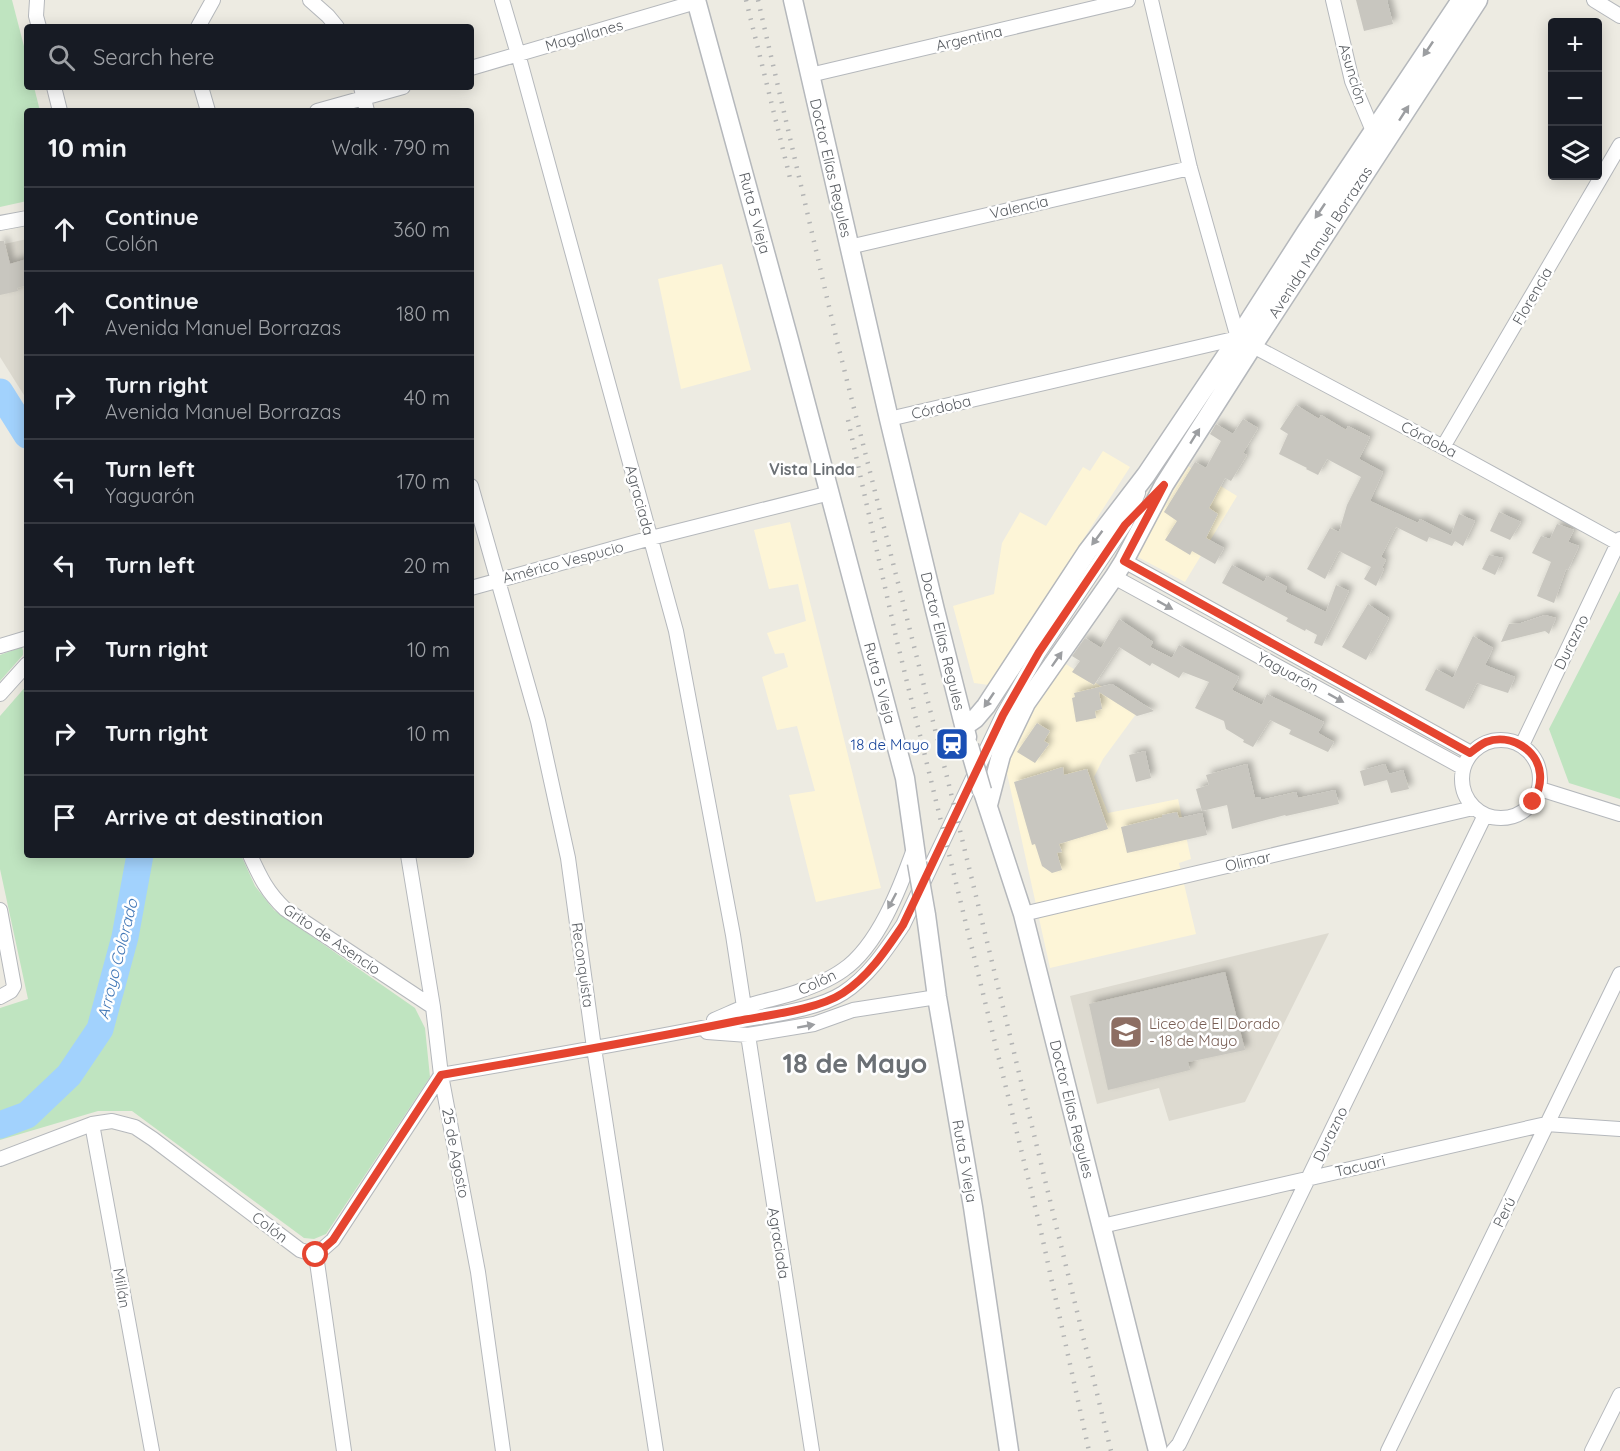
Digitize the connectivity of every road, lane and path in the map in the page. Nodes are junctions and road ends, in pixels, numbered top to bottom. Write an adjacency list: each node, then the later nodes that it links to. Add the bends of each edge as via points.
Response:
1 (38, 0): 14 (street)
2 (213, 0): 15 (street)
3 (310, 0): 16 (street)
4 (502, 0): 17 (street, Agraciada)
5 (793, 0): 19 (street, Doctor Elías Regules)
6 (1128, 0): 19 (street, Argentina)
7 (1151, 0): 29 (street)
8 (1333, 0): 27 (street, Asunción, via 1352,81)
9 (1461, 0): 27 (street, Avenida Manuel Borrazas, one-way to 27)
10 (1478, 0): 27 (street, Avenida Manuel Borrazas, one-way to 10)
11 (1593, 0): 13 (street)
12 (696, 1): 17 (street, Magallanes); 38 (street, Ruta 5 Vieja)
13 (1620, 16)
14 (37, 21)
15 (200, 24)
16 (335, 24)
17 (518, 54): 18 (street, Magallanes); 41 (street, Agraciada)
18 (474, 67)
19 (810, 75): 32 (street, Doctor Elías Regules)
20 (55, 90): 24 (street)
21 (202, 90): 25 (street)
22 (393, 90): 23 (street)
23 (364, 99): 26 (street)
24 (59, 108)
25 (207, 108)
26 (329, 108)
27 (1380, 135): 33 (street, Avenida Manuel Borrazas, via 1306,232)
28 (1620, 145): 35 (street, Florencia)
29 (1190, 168): 32 (street, Valencia); 33 (street)
30 (24, 219): 31 (street)
31 (0, 223)
32 (849, 248): 34 (street, Doctor Elías Regules)
33 (1245, 342): 34 (street, Córdoba); 35 (street, Córdoba); 36 (street, Avenida Manuel Borrazas); 37 (street, Avenida Manuel Borrazas, one-way to 33)
34 (889, 419): 51 (street, Doctor Elías Regules)
35 (1443, 447): 42 (street, Córdoba)
36 (1146, 475): 40 (street, Avenida Manuel Borrazas); 51 (street, Avenida Manuel Borrazas, one-way to 51, via 1087,552 986,706)
37 (1164, 485): 40 (street, Avenida Manuel Borrazas); 43 (street, Avenida Manuel Borrazas)
38 (830, 493): 41 (street, Américo Vespucio); 60 (street, Ruta 5 Vieja, via 905,778)
39 (474, 497): 45 (street, Reconquista)
40 (1125, 525): 59 (street, Avenida Manuel Borrazas, via 1034,661 1003,715)
41 (651, 538): 45 (street, Américo Vespucio); 69 (street, Agraciada, via 676,631)
42 (1619, 542): 52 (street, Durazno)
43 (1124, 561): 44 (street, Avenida Manuel Borrazas); 53 (street, Yaguarón)
44 (1114, 577): 54 (street, Yaguarón, one-way to 54); 56 (street, Avenida Manuel Borrazas, one-way to 44, via 1026,703)
45 (497, 580): 46 (street, Américo Vespucio); 72 (street, Reconquista, via 538,721 568,858)
46 (474, 587)
47 (24, 639): 48 (street)
48 (0, 646)
49 (24, 667): 50 (street)
50 (0, 694)
51 (965, 726): 56 (street, Doctor Elías Regules, bridge)
52 (1522, 745): 53 (street, via 1504,739 1486,742); 55 (street, via 1534,756 1540,772)
53 (1470, 753): 54 (street)
54 (1462, 767): 57 (street, via 1465,796)
55 (1539, 789): 57 (street, via 1524,811 1511,817 1498,818); 58 (street)
56 (985, 798): 64 (street, Doctor Elías Regules)
57 (1479, 811): 64 (street, Olimar); 78 (street, Durazno)
58 (1620, 814)
59 (947, 834): 70 (street, Colón, via 903,925 863,977 842,994 813,1005)
60 (916, 855): 67 (street, Ruta 5 Vieja, bridge); 69 (street, Colón, one-way to 69, via 866,949 844,970 796,993)
61 (251, 858): 68 (street, Grito de Asencio, via 261,880 285,909)
62 (408, 858): 68 (street, 25 de Agosto)
63 (0, 910): 66 (street, via 14,979 14,986)
64 (1023, 914): 79 (street, Doctor Elías Regules)
65 (1620, 974): 74 (street, Perú)
66 (0, 997)
67 (937, 997): 71 (street, Colón, one-way to 67, via 814,1024 853,1010); 87 (street, Ruta 5 Vieja)
68 (433, 1007): 73 (street, 25 de Agosto)
69 (744, 1007): 70 (street, Colón)
70 (690, 1031): 71 (street, Colón); 72 (street, Colón)
71 (748, 1035): 86 (street, Agraciada)
72 (594, 1048): 73 (street, Colón); 85 (street, Reconquista)
73 (441, 1075): 80 (street, via 333,1240); 84 (street, 25 de Agosto, via 478,1272)
74 (1546, 1124): 76 (street, Tacuari); 78 (street, Tacuari); 90 (street, Perú)
75 (92, 1125): 77 (street, Colón); 80 (street, Colón, via 112,1121 135,1127 300,1250); 82 (street, Millán)
76 (1620, 1129)
77 (0, 1159)
78 (1308, 1178): 79 (street, Tacuari); 89 (street, Durazno)
79 (1102, 1226): 88 (street, Doctor Elías Regules)
80 (316, 1255): 83 (street)
81 (1620, 1395): 91 (street)
82 (152, 1451)
83 (344, 1451)
84 (503, 1451)
85 (656, 1451)
86 (812, 1451)
87 (1009, 1451)
88 (1158, 1451)
89 (1173, 1451)
90 (1388, 1451)
91 (1592, 1451)

